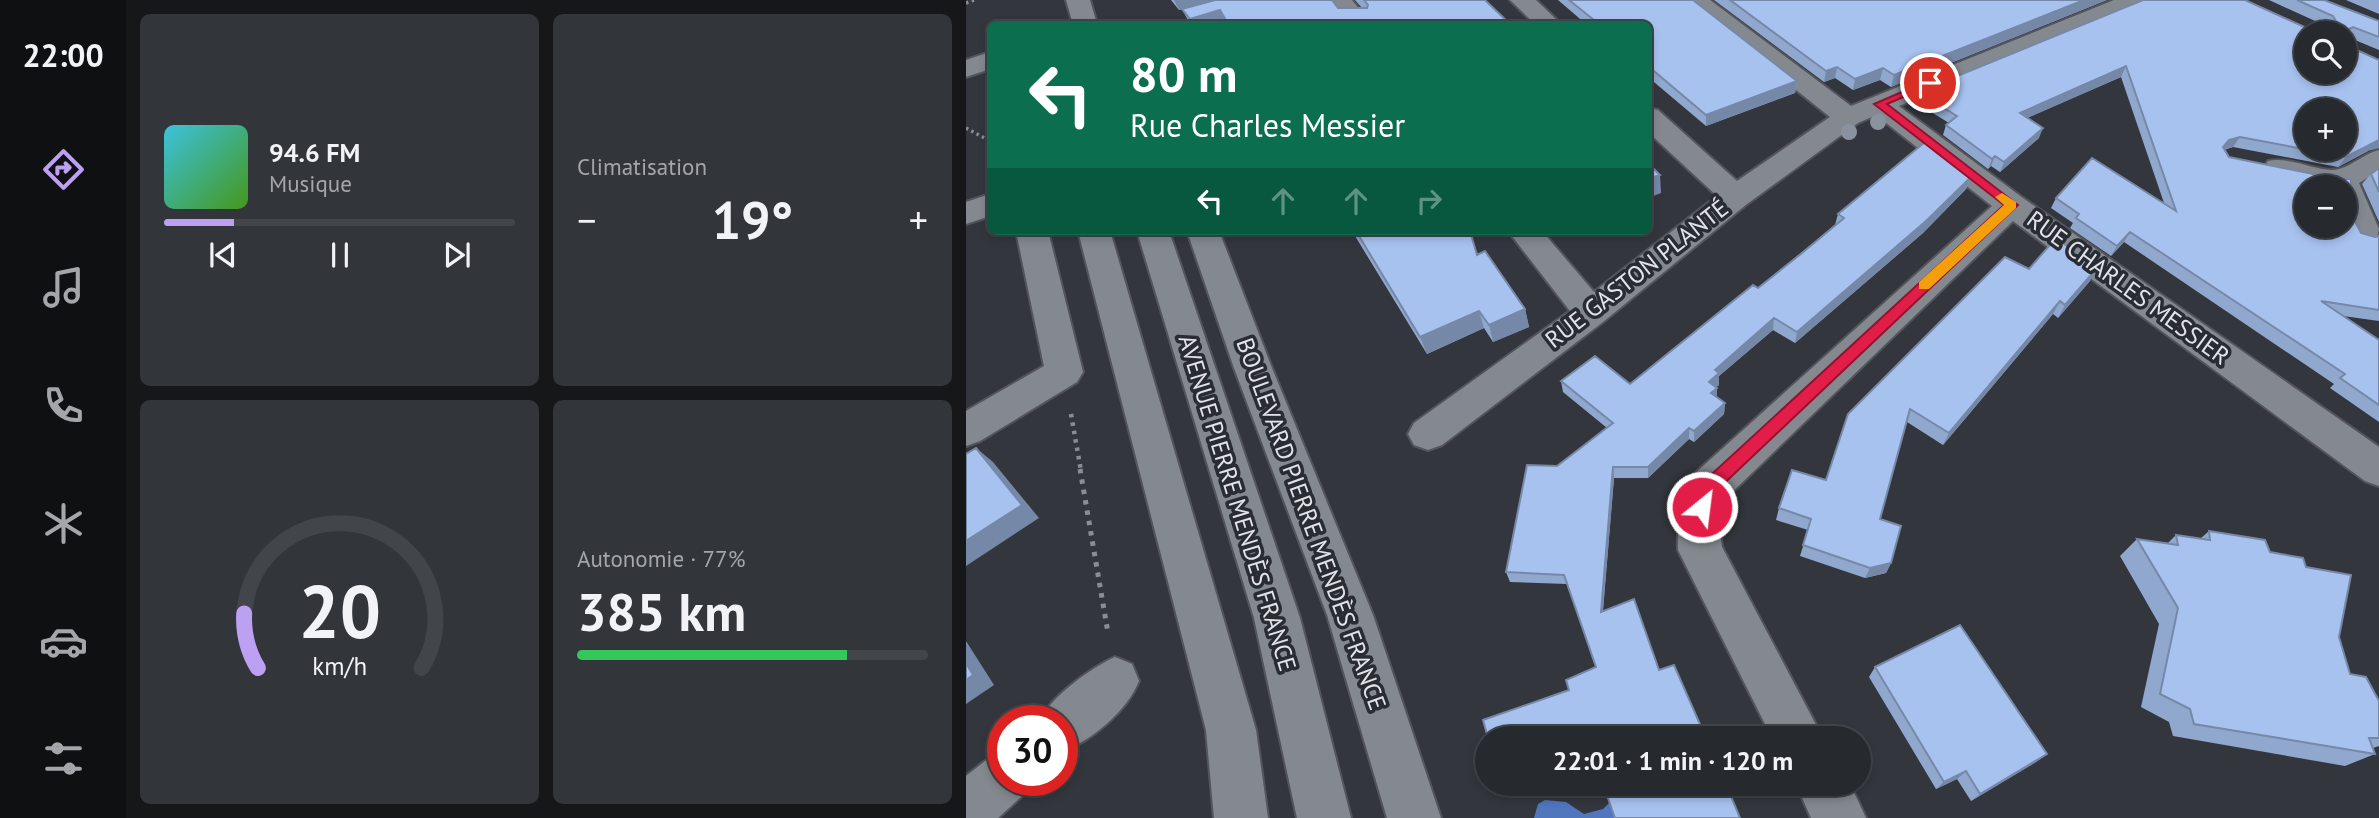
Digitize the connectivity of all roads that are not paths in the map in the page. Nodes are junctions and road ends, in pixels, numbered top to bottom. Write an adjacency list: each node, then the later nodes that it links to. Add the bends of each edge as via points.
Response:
1 (1339, 0): 5 (street)
2 (1522, 0): 6 (street)
3 (1695, 0): 10 (street)
4 (2135, 0): 9 (street, RUE GASTON PLANTÉ)
5 (1356, 21)
6 (1546, 21)
7 (987, 61): 8 (street)
8 (966, 69)
9 (1879, 104): 10 (street, RUE GASTON PLANTÉ); 18 (street, RUE CHARLES MESSIER)
10 (1848, 117): 16 (street, RUE GASTON PLANTÉ)
11 (1652, 120): 16 (street)
12 (2379, 159): 15 (street)
13 (2247, 162): 14 (street)
14 (2302, 175)
15 (2357, 175)
16 (1736, 197): 27 (street, RUE GASTON PLANTÉ)
17 (987, 205): 19 (street)
18 (2012, 205): 30 (street, RUE CHARLES MESSIER); 33 (street, via 1707,489 1698,525 1700,550)
19 (966, 214)
20 (2357, 215): 21 (street)
21 (2365, 233)
22 (1033, 235): 28 (street, via 1065,372)
23 (1095, 235): 37 (street, via 1231,730)
24 (1154, 235): 38 (street, AVENUE PIERRE MENDÈS FRANCE, via 1277,618)
25 (1204, 235): 39 (street, BOULEVARD PIERRE MENDÈS FRANCE, via 1350,615)
26 (1527, 235): 27 (street)
27 (1591, 313): 29 (street, RUE GASTON PLANTÉ)
28 (966, 430)
29 (1428, 434)
30 (2379, 468)
31 (1115, 681): 32 (street)
32 (1078, 713)
33 (1792, 726)
34 (987, 793): 36 (street)
35 (1828, 796): 40 (street)
36 (966, 811)
37 (1241, 818)
38 (1324, 818)
39 (1414, 818)
40 (1839, 818)

